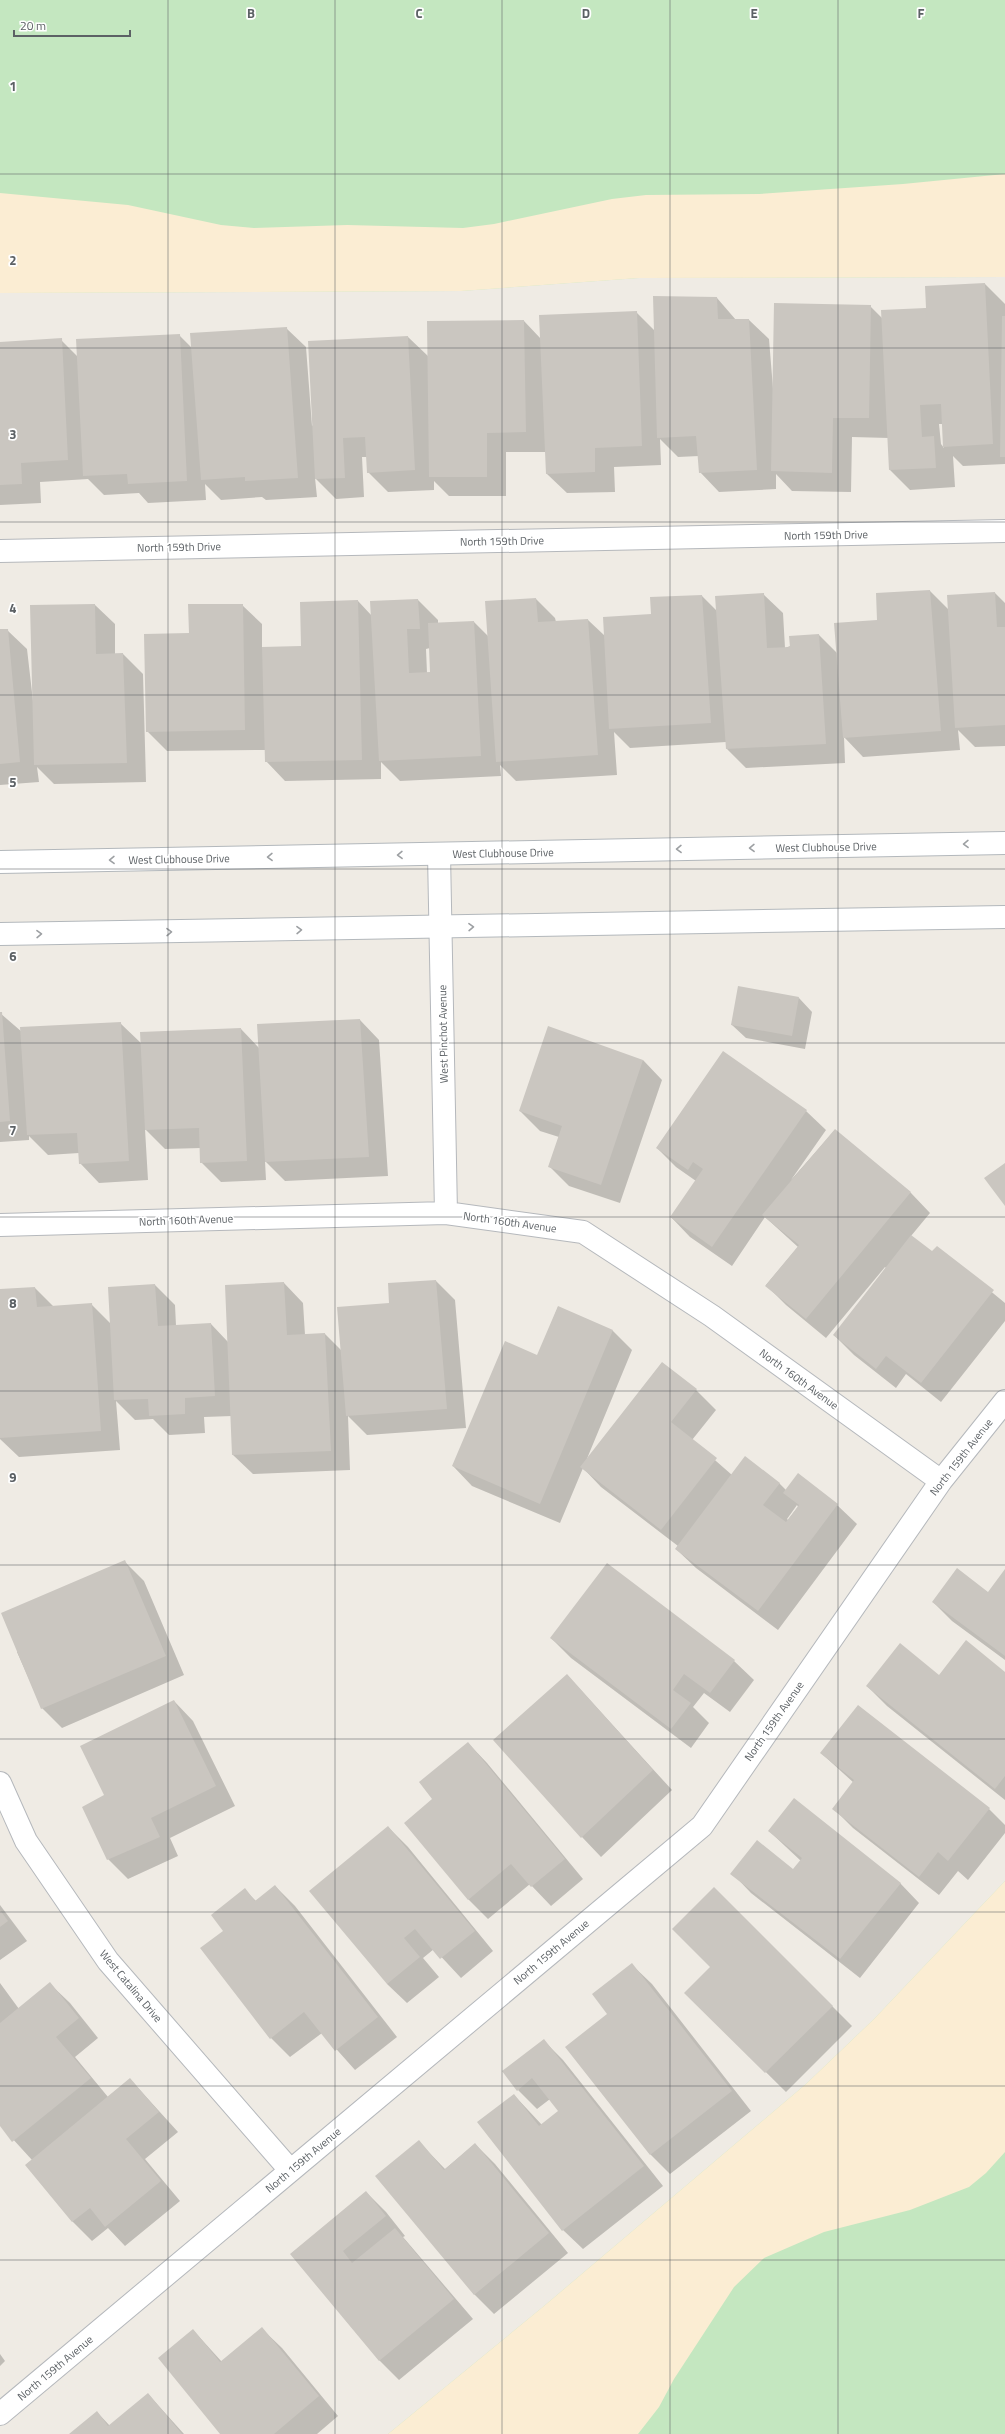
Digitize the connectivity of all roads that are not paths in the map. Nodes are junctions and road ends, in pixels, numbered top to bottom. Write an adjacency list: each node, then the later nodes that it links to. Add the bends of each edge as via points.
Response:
1 (1005, 531): 2 (street, North 159th Drive)
2 (0, 551)
3 (1005, 843): 4 (street, West Clubhouse Drive, one-way to 4)
4 (439, 854): 5 (street, West Clubhouse Drive, one-way to 5); 7 (street, West Pinchot Avenue)
5 (0, 862)
6 (1005, 917): 7 (street, one-way to 6)
7 (441, 928): 8 (street, one-way to 7); 9 (street, West Pinchot Avenue)
8 (0, 934)
9 (446, 1213): 10 (street, North 160th Avenue); 12 (street, North 160th Avenue, via 583,1232 712,1316)
10 (0, 1225)
11 (1005, 1401): 12 (street, North 159th Avenue)
12 (941, 1481): 14 (street, North 159th Avenue, via 702,1826)
13 (0, 1783): 14 (street, West Catalina Drive, via 26,1841 108,1961)
14 (290, 2170): 15 (street, North 159th Avenue)
15 (0, 2414)

